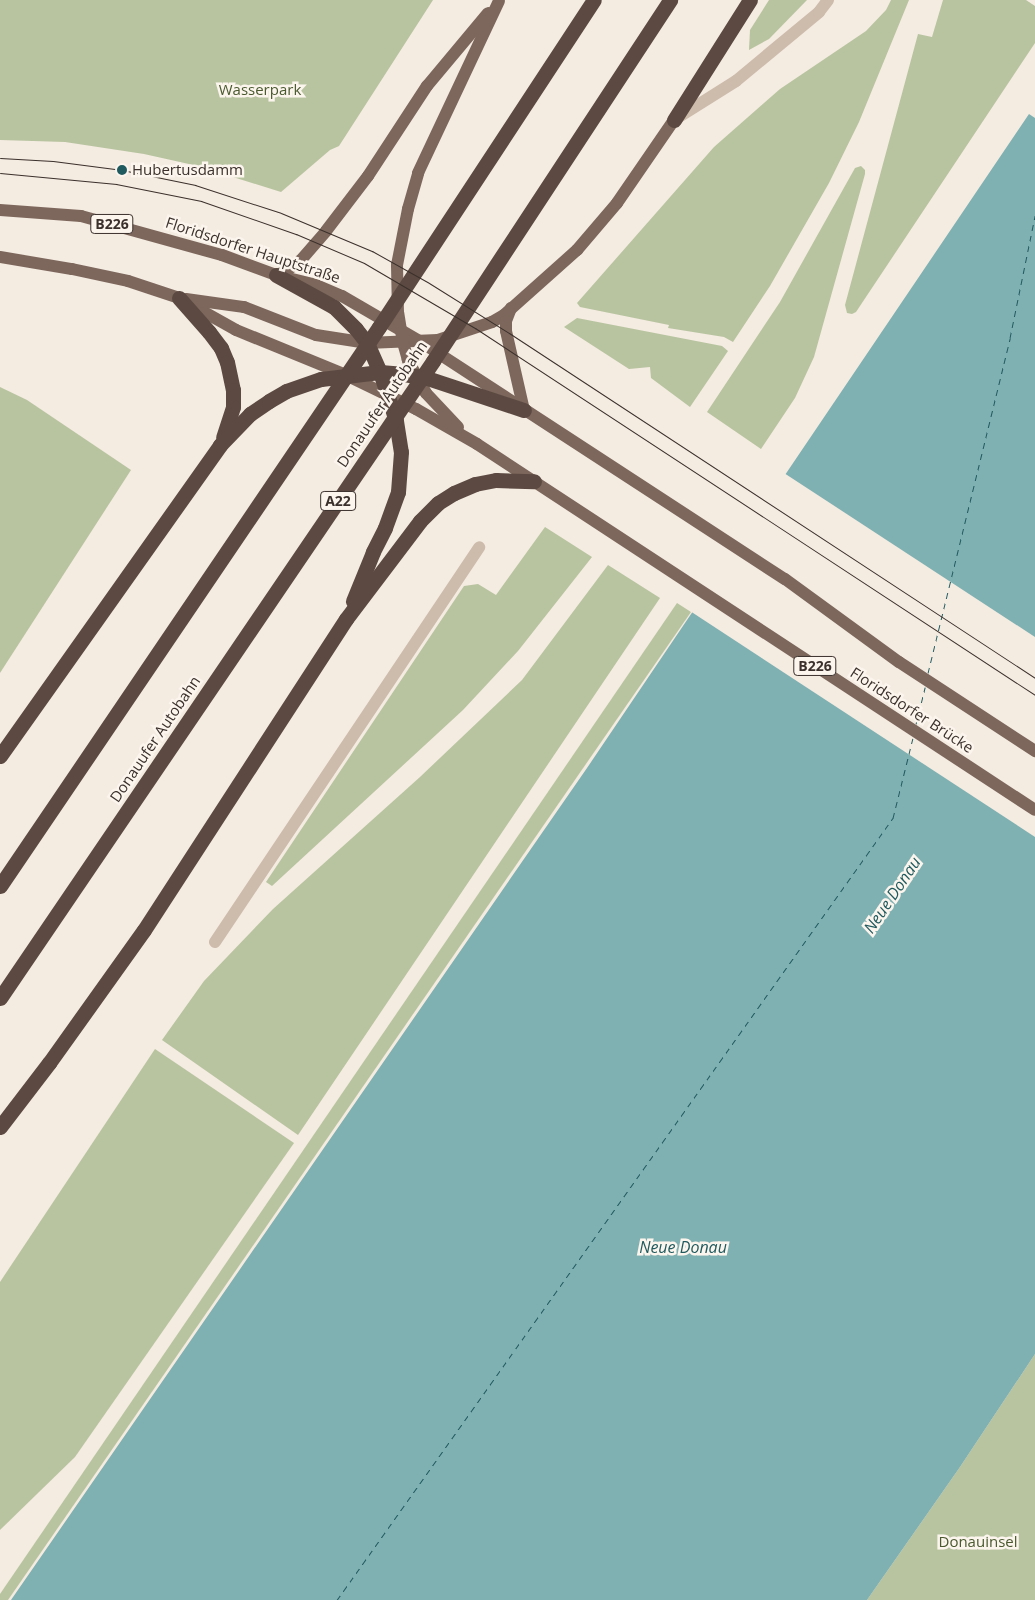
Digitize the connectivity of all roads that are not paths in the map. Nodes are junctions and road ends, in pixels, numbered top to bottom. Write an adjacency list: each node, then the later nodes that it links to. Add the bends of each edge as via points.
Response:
1 (499, 0): 9 (main road, via 427,86 368,176 326,231 301,260 286,272); 13 (main road, via 418,173 397,265)
2 (594, 0): 31 (highway, via 373,336)
3 (670, 0): 33 (highway, Donauufer Autobahn / A22, via 433,361)
4 (750, 0): 6 (highway)
5 (828, 0): 6 (street, via 819,12 736,81)
6 (674, 120): 12 (main road, via 596,229 577,250)
7 (0, 210): 9 (main road, Floridsdorfer Hauptstraße / B226, via 81,216 222,255)
8 (0, 257): 10 (main road, B226, via 118,279)
9 (276, 274): 11 (highway)
10 (179, 298): 15 (main road, via 244,307 316,335); 18 (main road, B226, via 236,330); 24 (highway, via 221,348 232,378 233,407)
11 (338, 302): 13 (main road, Floridsdorfer Hauptstraße); 15 (highway)
12 (512, 306): 14 (main road, via 492,322 456,335); 22 (main road, via 506,321 507,336)
13 (400, 329): 14 (main road, Floridsdorfer Hauptstraße); 16 (main road)
14 (421, 342): 16 (main road); 20 (main road, Floridsdorfer Hauptstraße)
15 (367, 343): 16 (main road); 17 (highway)
16 (403, 343): 19 (main road)
17 (380, 372): 18 (highway); 19 (highway); 21 (highway)
18 (346, 375): 21 (main road, B226); 24 (highway, via 321,379 286,391 250,414)
19 (416, 376): 20 (highway); 23 (main road)
20 (474, 385): 22 (highway)
21 (389, 396): 23 (main road, B226); 27 (highway, via 401,452 398,492)
22 (524, 410): 28 (main road, via 785,579 900,662)
23 (448, 423): 25 (main road, B226)
24 (220, 445): 29 (highway)
25 (534, 481): 27 (highway, via 496,480 475,484 438,502); 30 (main road, Floridsdorfer Brücke / B226)
26 (479, 547): 32 (street)
27 (346, 619): 34 (highway, via 144,930)
28 (1035, 751)
29 (0, 756)
30 (1035, 810)
31 (0, 886)
32 (215, 942)
33 (0, 998)
34 (0, 1127)

